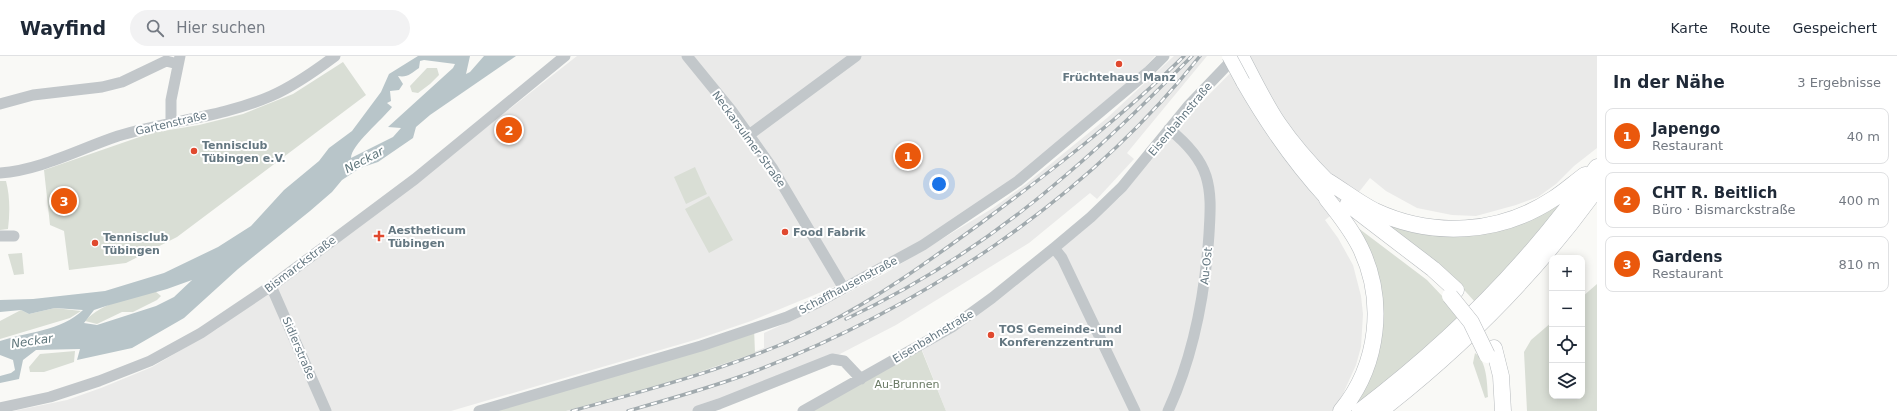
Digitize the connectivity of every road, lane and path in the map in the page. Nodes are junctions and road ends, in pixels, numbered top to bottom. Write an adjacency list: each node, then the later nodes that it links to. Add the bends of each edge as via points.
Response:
1 (335, 56): 12 (street, Gartenstraße, via 300,81 271,96 236,108)
2 (565, 56): 23 (street, Bismarckstraße, via 415,179)
3 (687, 56): 14 (street, Neckarsulmer Straße)
4 (856, 56): 14 (street)
5 (1164, 56): 24 (street, Schaffhausenstraße, via 1018,181 923,245)
6 (1230, 56): 10 (main road, bridge)
7 (1237, 56): 13 (street, Eisenbahnstraße, via 1198,94)
8 (1242, 56): 10 (main road)
9 (179, 60): 11 (street, via 166,61 112,85 33,95); 12 (street, via 171,100)
10 (1248, 79): 17 (main road, via 1280,125); 19 (main road, via 1278,140)
11 (0, 104)
12 (171, 122): 16 (street, Gartenstraße, via 115,138 31,168)
13 (1169, 129): 22 (street, Eisenbahnstraße, via 1102,208); 34 (street, Au-Ost, via 1187,145 1201,163 1208,182 1210,208 1200,310 1188,361)
14 (750, 135): 24 (street, Neckarsulmer Straße)
15 (1597, 166): 17 (highway, via 1554,199 1533,210 1502,223 1469,229 1429,227 1394,219 1365,206); 36 (highway, via 1548,232 1488,298 1418,364)
16 (0, 173)
17 (1329, 182): 25 (highway, via 1337,194 1360,214 1433,269)
18 (1597, 188): 37 (highway, via 1553,244 1498,306 1439,362)
19 (1327, 199): 25 (highway); 35 (highway, via 1351,232 1366,259 1376,308 1374,338 1367,365 1353,396)
20 (0, 236): 21 (street)
21 (14, 236)
22 (1054, 248): 27 (street, Eisenbahnstraße, via 965,319); 33 (street, via 1062,258)
23 (271, 286): 28 (street, Bismarckstraße, via 201,333 150,360 50,397); 29 (street, Sidlerstraße)
24 (843, 288): 30 (street, Schaffhausenstraße, via 787,317)
25 (1453, 293): 26 (highway, via 1478,316)
26 (1490, 351): 38 (highway); 39 (highway, via 1501,376)
27 (861, 379): 31 (street, via 844,361 832,359); 32 (street, Eisenbahnstraße)
28 (0, 408)
29 (326, 411)
30 (479, 411)
31 (698, 411)
32 (803, 411)
33 (1135, 411)
34 (1168, 411)
35 (1341, 411)
36 (1360, 411)
37 (1380, 411)
38 (1494, 411)
39 (1503, 411)

